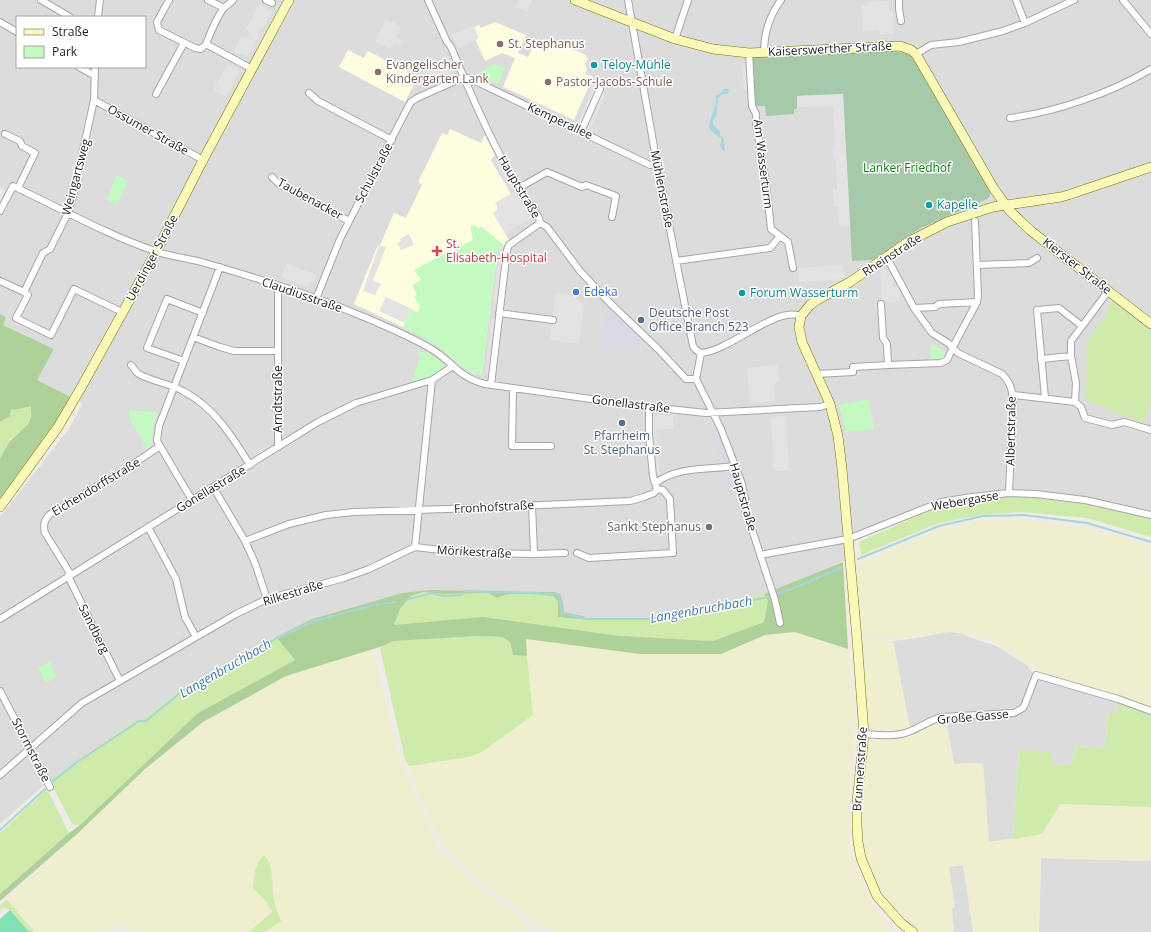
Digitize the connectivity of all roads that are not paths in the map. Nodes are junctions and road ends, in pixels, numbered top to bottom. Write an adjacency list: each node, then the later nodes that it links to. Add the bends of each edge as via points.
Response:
1 (41, 0): 17 (street)
2 (100, 0): 18 (street)
3 (169, 0): 26 (street, via 157,22 159,30)
4 (208, 0): 16 (street)
5 (233, 0): 16 (street)
6 (289, 0): 33 (street, Uerdinger Straße)
7 (428, 0): 36 (street, Hauptstraße)
8 (575, 0): 21 (street, Kaiserswerther Straße)
9 (628, 0): 21 (street, Mühlenstraße)
10 (688, 0): 25 (street)
11 (780, 0): 29 (street, via 766,31)
12 (899, 0): 19 (street)
13 (1016, 0): 22 (street)
14 (1074, 0): 22 (street)
15 (1123, 0): 24 (street)
16 (224, 8): 27 (street)
17 (68, 16)
18 (98, 16)
19 (901, 20)
20 (0, 22): 23 (street)
21 (632, 22): 25 (street, Kaiserswerther Straße); 46 (street, Mühlenstraße)
22 (1025, 23): 30 (street, via 981,38 931,44)
23 (16, 31)
24 (1151, 34)
25 (675, 39): 28 (street, Kaiserswerther Straße, via 713,50)
26 (184, 43): 27 (street, via 195,48 201,48); 39 (street)
27 (206, 44): 33 (street)
28 (749, 52): 29 (street, Kaiserswerther Straße); 58 (street, Am Wasserturm, via 752,106 756,114 771,229)
29 (764, 52): 30 (street, Kaiserswerther Straße, via 900,46)
30 (916, 54): 51 (street)
31 (81, 68): 35 (street)
32 (95, 68): 35 (street, Weingartsweg)
33 (252, 69): 45 (street, Uerdinger Straße)
34 (1151, 69): 41 (street, via 1113,88 1076,102)
35 (95, 76): 40 (street, Weingartsweg)
36 (464, 77): 44 (street, Schulstraße, via 411,102); 46 (street, Kemperallee, via 650,165); 50 (street, Hauptstraße, via 499,154)
37 (600, 89): 42 (street)
38 (310, 93): 44 (street, via 318,101)
39 (156, 94)
40 (94, 100): 45 (street, Ossumer Straße); 53 (street, Weingartsweg)
41 (1010, 118)
42 (584, 125)
43 (5, 134): 49 (street, via 20,141 22,146 35,153)
44 (392, 140): 55 (street, Schulstraße)
45 (202, 160): 59 (street, Uerdinger Straße)
46 (657, 164): 62 (street, Mühlenstraße)
47 (1151, 167): 51 (street, Rheinstraße, via 1061,197)
48 (272, 177): 55 (street, Taubenacker, via 280,184)
49 (18, 188): 52 (street, via 13,186); 53 (street, Claudiusstraße)
50 (519, 188): 54 (street, via 547,172 582,187 586,185 616,196); 57 (street, Hauptstraße)
51 (1005, 205): 60 (street, Rheinstraße, via 947,222 908,242); 68 (street, Kierster Straße, via 1031,231)
52 (0, 211)
53 (68, 213): 59 (street, Claudiusstraße); 69 (street, Weingartsweg, via 50,249 43,253)
54 (612, 217)
55 (349, 221): 70 (street, Schulstraße)
56 (975, 222): 63 (street)
57 (540, 223): 76 (street, via 509,245); 93 (street, Hauptstraße, via 546,227 580,271 686,379)
58 (780, 236): 62 (street, via 770,248); 65 (street, Am Wasserturm, via 788,242)
59 (156, 252): 64 (street, Claudiusstraße); 74 (street, Uerdinger Straße)
60 (887, 258): 73 (street, Albertstraße); 77 (street, Rheinstraße, via 810,305)
61 (1037, 258): 63 (street, via 1029,263)
62 (676, 261): 84 (street, Mühlenstraße, via 693,346)
63 (977, 265): 71 (street)
64 (220, 267): 67 (street, Claudiusstraße); 75 (street)
65 (793, 268)
66 (0, 281): 69 (street)
67 (278, 286): 70 (street, Claudiusstraße); 83 (street, Arndtstraße)
68 (1109, 290): 79 (street, Kierster Straße); 80 (street)
69 (24, 292): 74 (street, Weingartsweg, via 28,294 16,318 51,335 74,289)
70 (316, 298): 86 (street, Claudiusstraße, via 422,344)
71 (977, 302): 73 (street); 82 (street)
72 (880, 304): 90 (street)
73 (914, 308): 82 (street, Albertstraße, via 932,333)
74 (122, 312): 115 (street, Uerdinger Straße, via 58,427)
75 (203, 313): 81 (street); 88 (street, via 167,299 147,348)
76 (499, 313): 78 (street); 95 (street)
77 (801, 316): 84 (street, via 788,314 714,350); 92 (street, Brunnenstraße, via 799,327 802,342)
78 (553, 320)
79 (1151, 324)
80 (1082, 326): 85 (street, via 1071,341); 87 (street, via 1059,308 1037,310)
81 (193, 337): 83 (street, Arndtstraße, via 234,351); 88 (street)
82 (953, 348): 90 (street, via 947,360 943,362); 98 (street, Albertstraße, via 958,353 1002,374 1011,386)
83 (278, 351): 107 (street, Arndtstraße)
84 (701, 353): 93 (street)
85 (1072, 356): 87 (street); 100 (street, via 1076,383)
86 (442, 357): 91 (street, Gonellastraße)
87 (1042, 359): 99 (street)
88 (184, 361): 96 (street)
89 (131, 365): 96 (street, via 138,374)
90 (888, 365): 92 (street, via 853,367 853,372)
91 (452, 366): 94 (street); 95 (street, Gonellastraße, via 466,377)
92 (817, 374): 101 (street, Brunnenstraße)
93 (697, 377): 103 (street, Hauptstraße)
94 (432, 380): 107 (street, Gonellastraße, via 356,403 318,422); 116 (street)
95 (491, 385): 97 (street, Gonellastraße)
96 (174, 387): 105 (street, via 159,426 157,441); 108 (street, via 195,398 216,417)
97 (513, 389): 102 (street, Gonellastraße); 106 (street, via 512,446)
98 (1013, 395): 99 (street); 112 (street, Albertstraße)
99 (1045, 398): 100 (street)
100 (1075, 402): 104 (street, via 1085,418 1112,425 1124,422)
101 (830, 404): 103 (street, Gonellastraße); 119 (street, Brunnenstraße, via 838,436)
102 (649, 407): 103 (street, Gonellastraße); 110 (street, via 651,455)
103 (714, 413): 109 (street, Hauptstraße)
104 (1151, 430)
105 (160, 446): 113 (street); 126 (street, Eichendorffstraße, via 129,468 49,515 45,520 45,533)
106 (551, 446)
107 (278, 447): 108 (street, Gonellastraße)
108 (250, 465): 111 (street, Gonellastraße)
109 (735, 466): 110 (street, Fronhofstraße, via 691,470 667,476); 125 (street, Hauptstraße)
110 (656, 486): 114 (street, Fronhofstraße, via 654,493 630,501); 123 (street, via 670,499 673,553 589,558)
111 (213, 488): 113 (street, Gonellastraße); 120 (street)
112 (1009, 493): 117 (street, Webergasse, via 1085,500); 119 (street, Webergasse, via 941,502)
113 (192, 500): 118 (street, Gonellastraße)
114 (532, 506): 116 (street, Fronhofstraße); 124 (street)
115 (0, 507)
116 (419, 510): 120 (street, Fronhofstraße, via 326,515 289,524); 121 (street)
117 (1151, 515)
118 (148, 527): 126 (street, Gonellastraße); 130 (street, via 176,579 185,617)
119 (848, 539): 125 (street, Webergasse); 134 (street, Brunnenstraße)
120 (245, 541): 127 (street)
121 (415, 547): 124 (street, Mörikestraße, via 467,553); 127 (street, Rilkestraße, via 344,578)
122 (565, 553): 124 (street, Mörikestraße)
123 (578, 553)
124 (534, 554)
125 (760, 555): 129 (street, Hauptstraße)
126 (69, 576): 128 (street, Gonellastraße); 131 (street, Sandberg)
127 (268, 599): 130 (street, Rilkestraße)
128 (0, 619)
129 (780, 623)
130 (196, 637): 131 (street, Rilkestraße)
131 (120, 681): 135 (street, Rilkestraße, via 82,703)
132 (0, 691): 135 (street, Stormstraße)
133 (1151, 711): 134 (street, Große Gasse, via 1036,675 1023,708 1014,713 942,717 900,734)
134 (864, 734): 138 (street, Brunnenstraße, via 857,802 861,858 877,896)
135 (30, 749): 136 (street, Rilkestraße); 137 (street, Stormstraße)
136 (0, 776)
137 (50, 788)
138 (913, 932)

